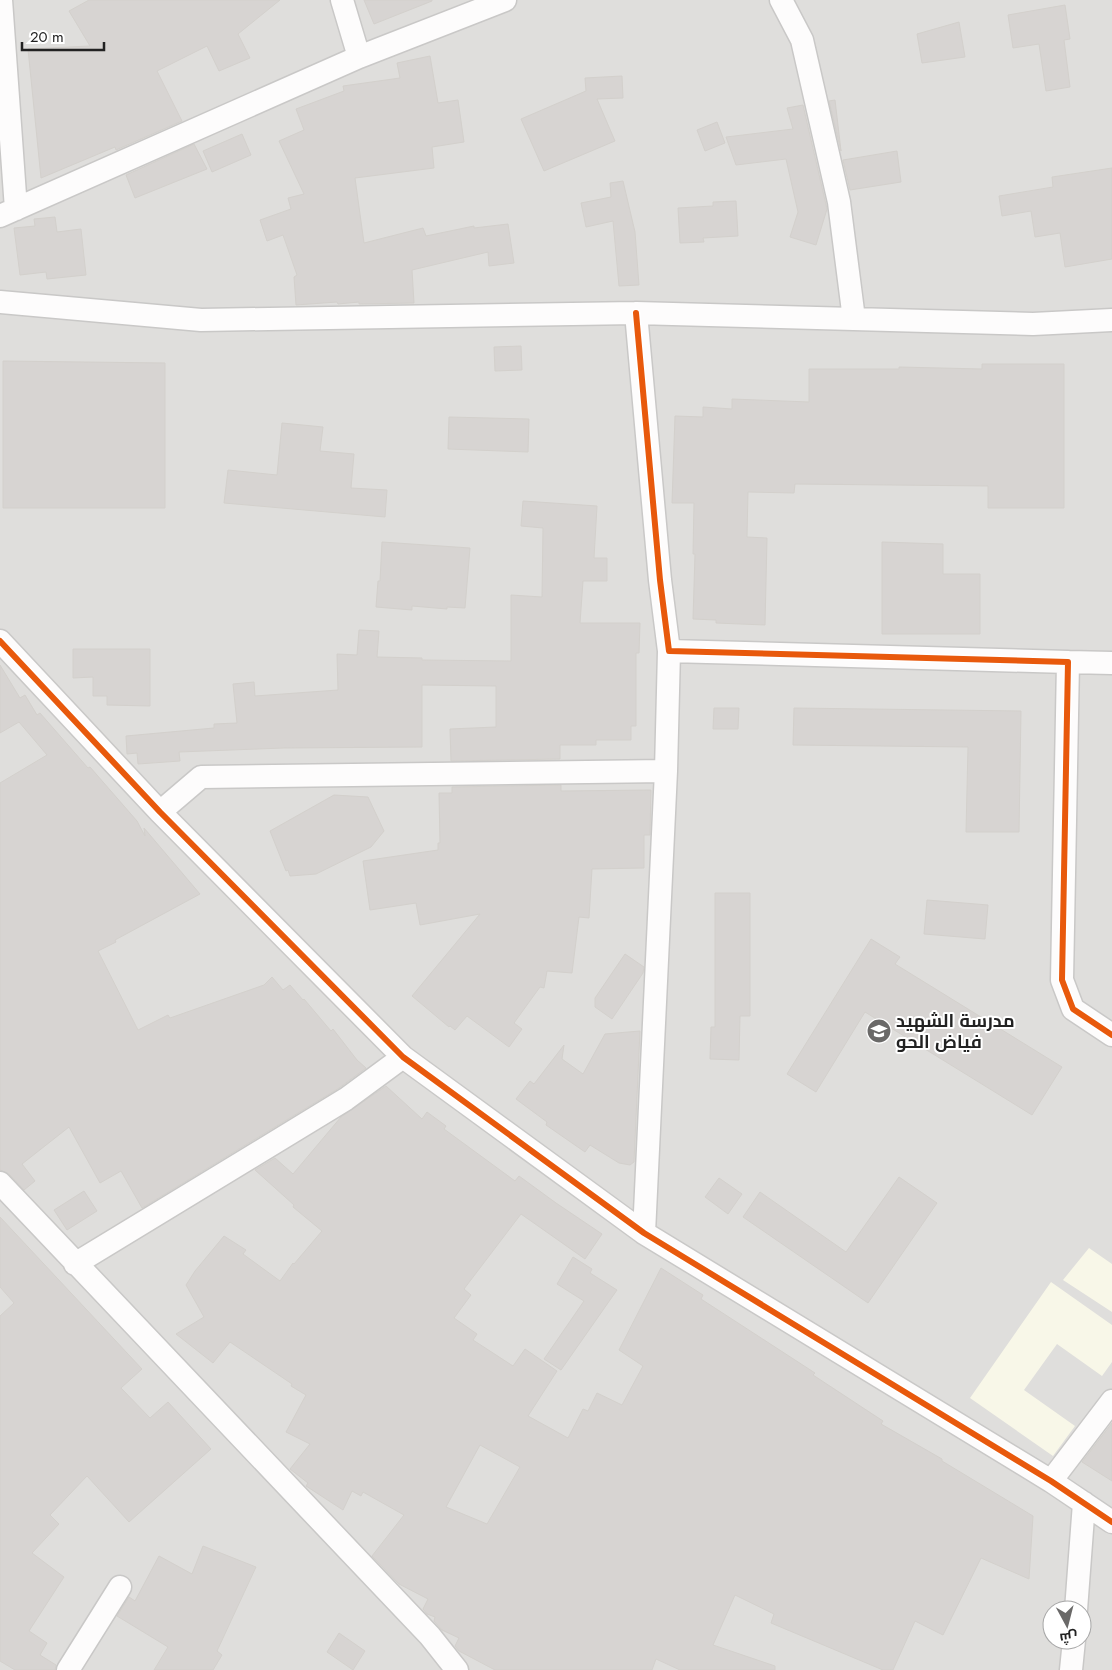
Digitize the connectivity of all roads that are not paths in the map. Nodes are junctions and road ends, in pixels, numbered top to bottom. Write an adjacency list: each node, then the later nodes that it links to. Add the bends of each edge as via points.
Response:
1 (1, 0): 6 (street)
2 (342, 0): 5 (street)
3 (505, 0): 5 (street)
4 (781, 0): 9 (street, via 802,40 840,202)
5 (359, 57): 6 (street)
6 (8, 212)
7 (0, 302): 8 (street, via 201,320)
8 (636, 313): 9 (street); 12 (street)
9 (854, 319): 10 (street, via 1033,324)
10 (1112, 320)
11 (0, 641): 16 (street)
12 (669, 651): 13 (street); 15 (street)
13 (1068, 662): 14 (street); 17 (street, via 1062,980 1073,1009)
14 (1112, 663)
15 (666, 770): 16 (street, via 201,777); 20 (street)
16 (160, 812): 18 (street)
17 (1112, 1034)
18 (402, 1057): 20 (street); 21 (street, via 346,1100)
19 (0, 1183): 21 (street)
20 (644, 1232): 23 (street)
21 (75, 1264): 30 (street, via 430,1636)
22 (1112, 1401): 23 (street)
23 (1050, 1480): 24 (street)
24 (1084, 1503): 25 (street); 27 (street)
25 (1112, 1522)
26 (120, 1586): 29 (street)
27 (1077, 1600)
28 (1073, 1650): 31 (street)
29 (68, 1670)
30 (457, 1670)
31 (1071, 1670)

